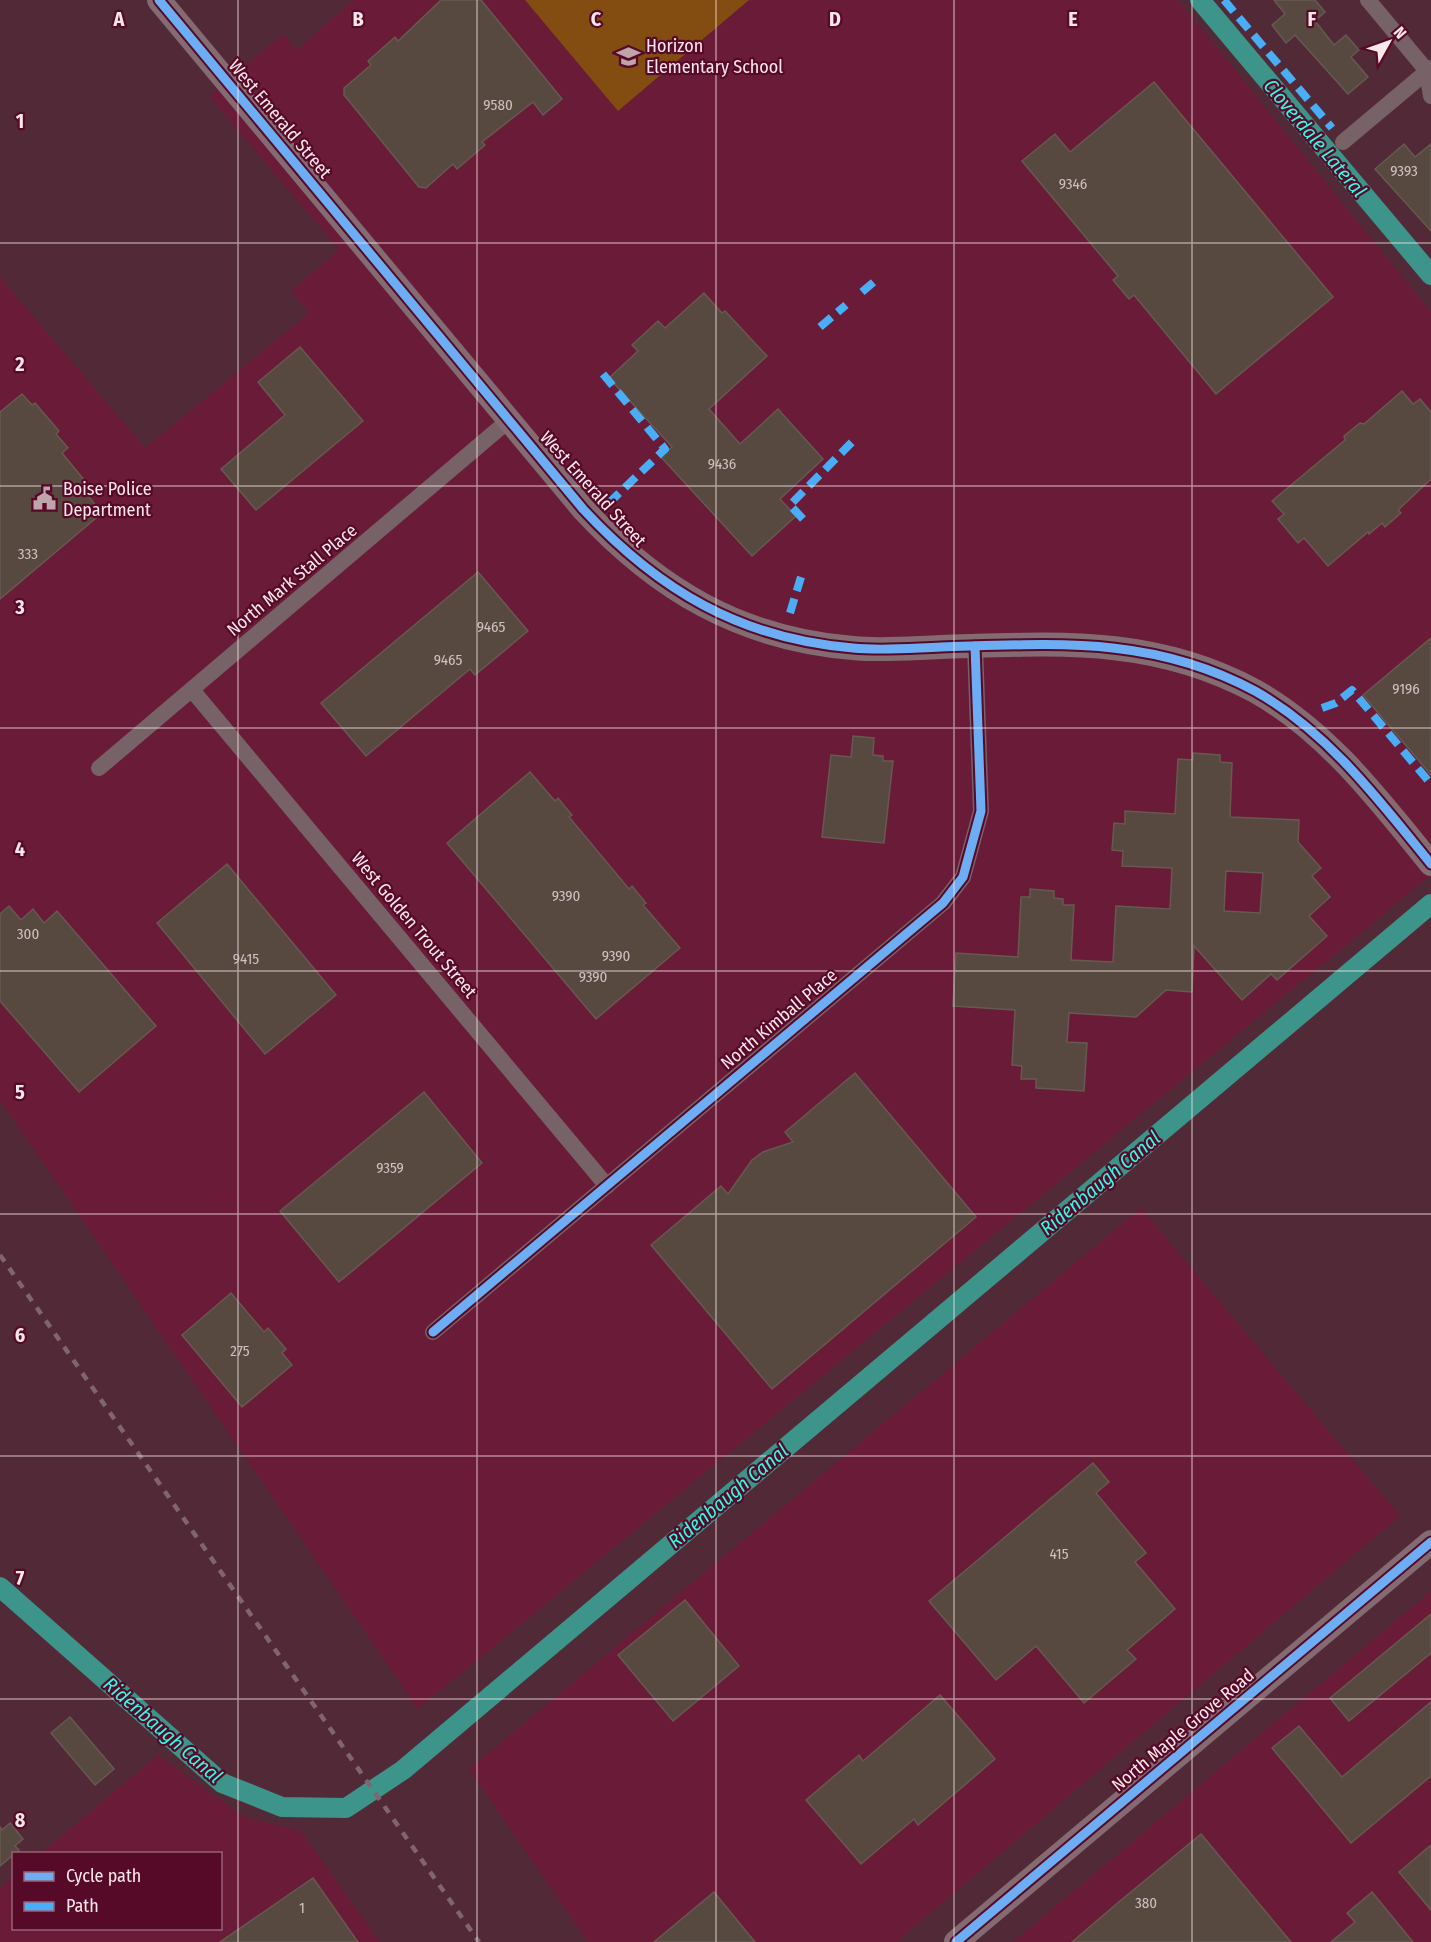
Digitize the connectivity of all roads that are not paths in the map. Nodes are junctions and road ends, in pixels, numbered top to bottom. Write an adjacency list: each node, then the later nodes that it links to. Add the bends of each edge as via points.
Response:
1 (159, 0): 6 (main road, West Emerald Street)
2 (1368, 0): 3 (street)
3 (1429, 70): 4 (street); 5 (street)
4 (1431, 96)
5 (1343, 142)
6 (509, 420): 7 (main road, West Emerald Street, via 613,541 692,601 736,622 820,644 864,649); 8 (street, North Mark Stall Place)
7 (975, 646): 10 (main road, West Emerald Street, via 1103,645 1164,655 1243,685 1316,734 1361,780); 11 (street, North Kimball Place, via 981,811 963,877 943,903)
8 (192, 690): 9 (street, North Mark Stall Place); 11 (street, West Golden Trout Street)
9 (99, 768)
10 (1431, 864)
11 (607, 1186): 12 (street, North Kimball Place)
12 (433, 1332)
13 (1431, 1542): 14 (main road, North Maple Grove Road)
14 (956, 1942)

